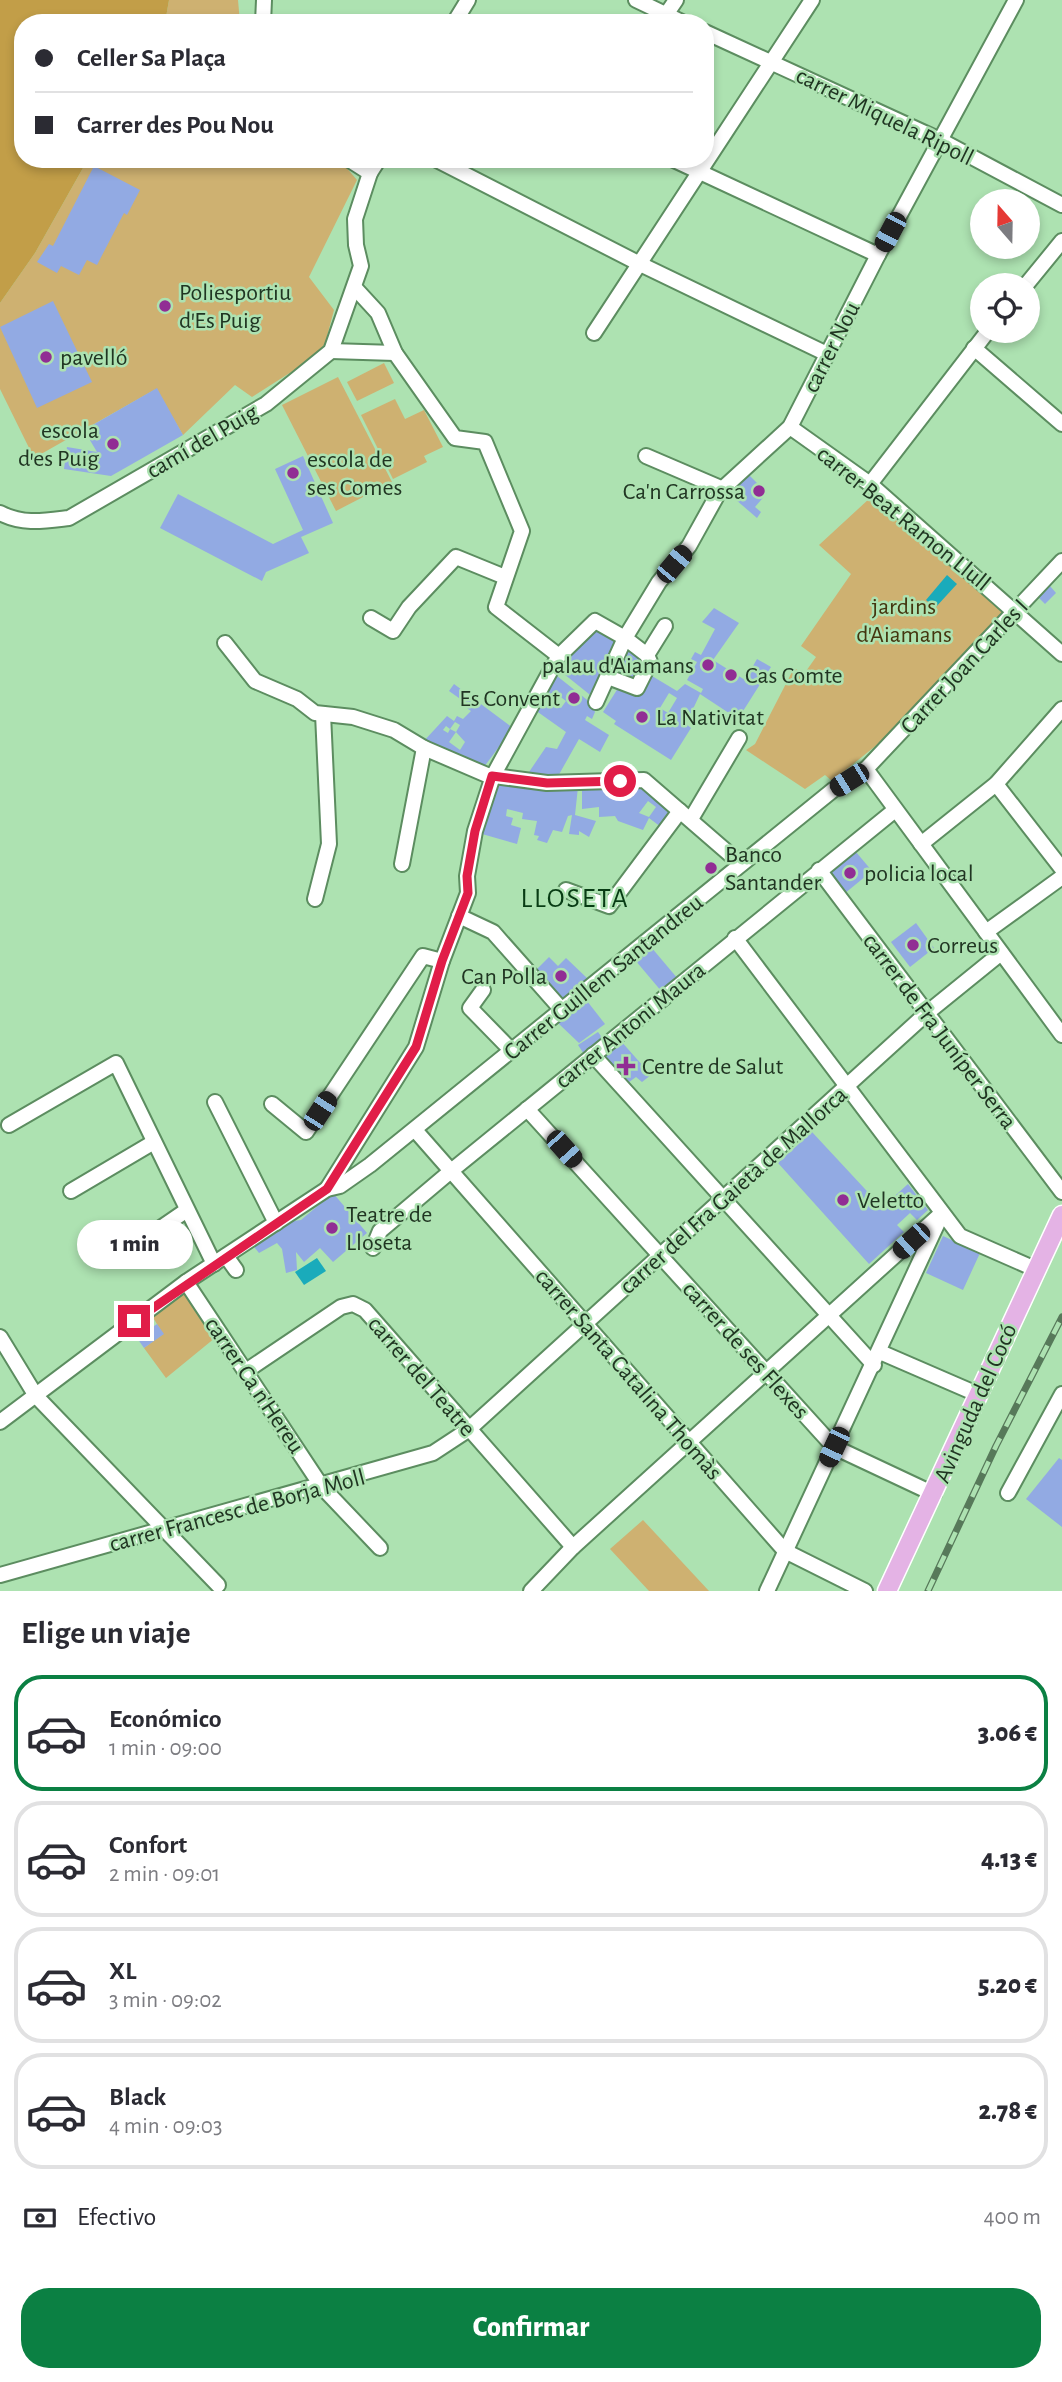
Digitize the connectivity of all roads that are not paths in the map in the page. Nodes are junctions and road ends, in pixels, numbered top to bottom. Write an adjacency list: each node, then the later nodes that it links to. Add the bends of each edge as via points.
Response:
1 (636, 0): 4 (street)
2 (812, 0): 6 (street)
3 (1016, 0): 7 (street, carrer Nou)
4 (656, 14)
5 (714, 36): 6 (street, carrer Miquela Ripoll)
6 (772, 62): 7 (street, carrer Miquela Ripoll); 8 (street)
7 (940, 140): 16 (street, carrer Miquela Ripoll); 18 (street, carrer Nou)
8 (714, 149)
9 (362, 168): 15 (street)
10 (373, 168): 15 (street)
11 (453, 168): 19 (street)
12 (691, 168): 14 (street)
13 (702, 168): 14 (street)
14 (699, 172): 18 (street); 19 (street)
15 (370, 173): 21 (street, via 355,219 361,266)
16 (1062, 205)
17 (1062, 241): 20 (street)
18 (878, 255): 27 (street, carrer Nou)
19 (640, 264): 22 (street); 27 (street)
20 (1036, 273)
21 (355, 288): 25 (street); 26 (street, via 378,313)
22 (594, 333)
23 (978, 343): 24 (street)
24 (974, 348): 28 (street); 31 (street)
25 (331, 351): 26 (street); 33 (street, camí del Puig, via 265,404 69,518 24,522)
26 (395, 354): 35 (street, via 455,438 485,442 522,531)
27 (827, 354): 29 (street, carrer Nou)
28 (1062, 424)
29 (790, 427): 31 (street, carrer Beat Ramon Llull); 32 (street, carrer Nou)
30 (646, 456): 32 (street)
31 (870, 484): 36 (street, carrer Beat Ramon Llull)
32 (723, 489): 39 (street, carrer Nou)
33 (0, 513)
34 (1062, 561): 36 (street, Carrer Joan Carles I)
35 (505, 578): 37 (street, via 456,557 408,607 393,631); 43 (street, via 496,607)
36 (1016, 611): 41 (street, carrer Beat Ramon Llull); 50 (street, Carrer Joan Carles I)
37 (371, 618)
38 (664, 626): 42 (street)
39 (625, 638): 42 (street); 43 (street, via 595,621); 44 (street, carrer Nou)
40 (225, 643): 47 (street, via 255,681)
41 (1062, 654)
42 (647, 655): 44 (street, via 650,662 637,688)
43 (559, 656): 51 (street)
44 (608, 677): 45 (street, carrer Nou)
45 (596, 702)
46 (1062, 709): 52 (street)
47 (323, 714): 49 (street, via 354,717 384,727); 62 (street, via 329,844)
48 (740, 738): 54 (street)
49 (424, 748): 51 (street); 56 (street)
50 (866, 769): 53 (street); 57 (street, Carrer Guillem Santandreu)
51 (492, 776): 54 (street, via 547,783 645,780); 63 (street, via 475,831 468,893)
52 (996, 784): 55 (street); 58 (street)
53 (895, 810): 55 (street); 59 (street, carrer Antoni Maura)
54 (685, 815): 57 (street); 61 (street, via 608,906)
55 (921, 844): 64 (street)
56 (402, 864)
57 (741, 864): 69 (street, Carrer Guillem Santandreu)
58 (1062, 869)
59 (819, 870): 65 (street, carrer Antoni Maura); 70 (street, carrer de Fra Juníper Serra)
60 (1062, 877): 64 (street)
61 (566, 890)
62 (315, 899)
63 (459, 916): 67 (street); 69 (street, via 494,932)
64 (986, 932): 66 (street)
65 (735, 938): 73 (street, carrer Antoni Maura); 74 (street)
66 (1001, 953): 70 (street, carrer del Fra Gaietà de Mallorca); 71 (street)
67 (442, 961): 76 (street, via 423,956 306,1132); 82 (street, via 416,1047)
68 (483, 990): 72 (street, via 470,1007)
69 (562, 1010): 72 (street, Carrer Guillem Santandreu)
70 (927, 1013): 74 (street, carrer del Fra Gaietà de Mallorca); 84 (street, carrer de Fra Juníper Serra)
71 (1062, 1035)
72 (512, 1051): 79 (street, Carrer Guillem Santandreu)
73 (593, 1055): 77 (street, carrer Antoni Maura); 85 (street)
74 (848, 1085): 85 (street, carrer del Fra Gaietà de Mallorca); 87 (street)
75 (215, 1102): 89 (street)
76 (272, 1104)
77 (527, 1109): 81 (street, carrer Antoni Maura); 91 (street, carrer de ses Flexes)
78 (9, 1125): 80 (street, via 116,1063)
79 (415, 1130): 81 (street, carrer Santa Catalina Thomàs); 82 (street, Carrer Guillem Santandreu)
80 (154, 1142): 83 (street); 86 (street)
81 (451, 1171): 90 (street, carrer Antoni Maura, via 380,1231); 98 (street, carrer Santa Catalina Thomàs)
82 (333, 1188): 89 (street, Carrer Guillem Santandreu)
83 (71, 1191)
84 (1062, 1192)
85 (723, 1199): 91 (street, carrer del Fra Gaietà de Mallorca); 97 (street)
86 (187, 1210): 92 (street); 93 (street)
87 (942, 1213): 94 (street, via 960,1236); 97 (street); 100 (street)
88 (1062, 1215): 94 (main road, Avinguda del Cocó)
89 (276, 1223): 93 (street, Carrer Guillem Santandreu)
90 (373, 1248)
91 (660, 1257): 98 (street, carrer del Fra Gaietà de Mallorca); 102 (street, carrer de ses Flexes)
92 (117, 1258)
93 (220, 1260): 95 (street); 96 (street, Carrer Guillem Santandreu)
94 (1035, 1269): 103 (main road, Avinguda del Cocó)
95 (236, 1270)
96 (186, 1282): 101 (street, carrer Ca n'Hereu); 105 (street, Carrer Guillem Santandreu)
97 (829, 1317): 100 (street); 102 (street)
98 (586, 1324): 107 (street, carrer del Fra Gaietà de Mallorca); 108 (street, carrer Santa Catalina Thomàs)
99 (0, 1337): 105 (street)
100 (877, 1358): 103 (street); 109 (street)
101 (246, 1371): 107 (street, carrer del Teatre, via 341,1307 353,1304 365,1310); 110 (street, carrer Ca n'Hereu)
102 (766, 1374): 108 (street); 109 (street, carrer de ses Flexes)
103 (978, 1394): 112 (main road, Avinguda del Cocó)
104 (1062, 1394): 111 (street)
105 (36, 1396): 106 (street, Carrer Guillem Santandreu); 113 (street)
106 (0, 1422)
107 (468, 1430): 110 (street, carrer Francesc de Borja Moll, via 433,1453); 114 (street, carrer del Teatre)
108 (689, 1443): 114 (street); 116 (street, carrer Santa Catalina Thomàs)
109 (834, 1447): 112 (street, carrer de ses Flexes); 116 (street)
110 (322, 1487): 113 (street, carrer Francesc de Borja Moll); 115 (street, carrer Ca n'Hereu)
111 (1008, 1493)
112 (934, 1494): 122 (main road, Avinguda del Cocó)
113 (163, 1531): 117 (street, carrer Francesc de Borja Moll); 118 (street)
114 (573, 1547): 119 (street)
115 (380, 1548)
116 (785, 1550): 120 (street); 121 (street, carrer Santa Catalina Thomàs)
117 (0, 1575)
118 (218, 1585)
119 (531, 1591)
120 (767, 1591)
121 (865, 1591)
122 (887, 1591)

